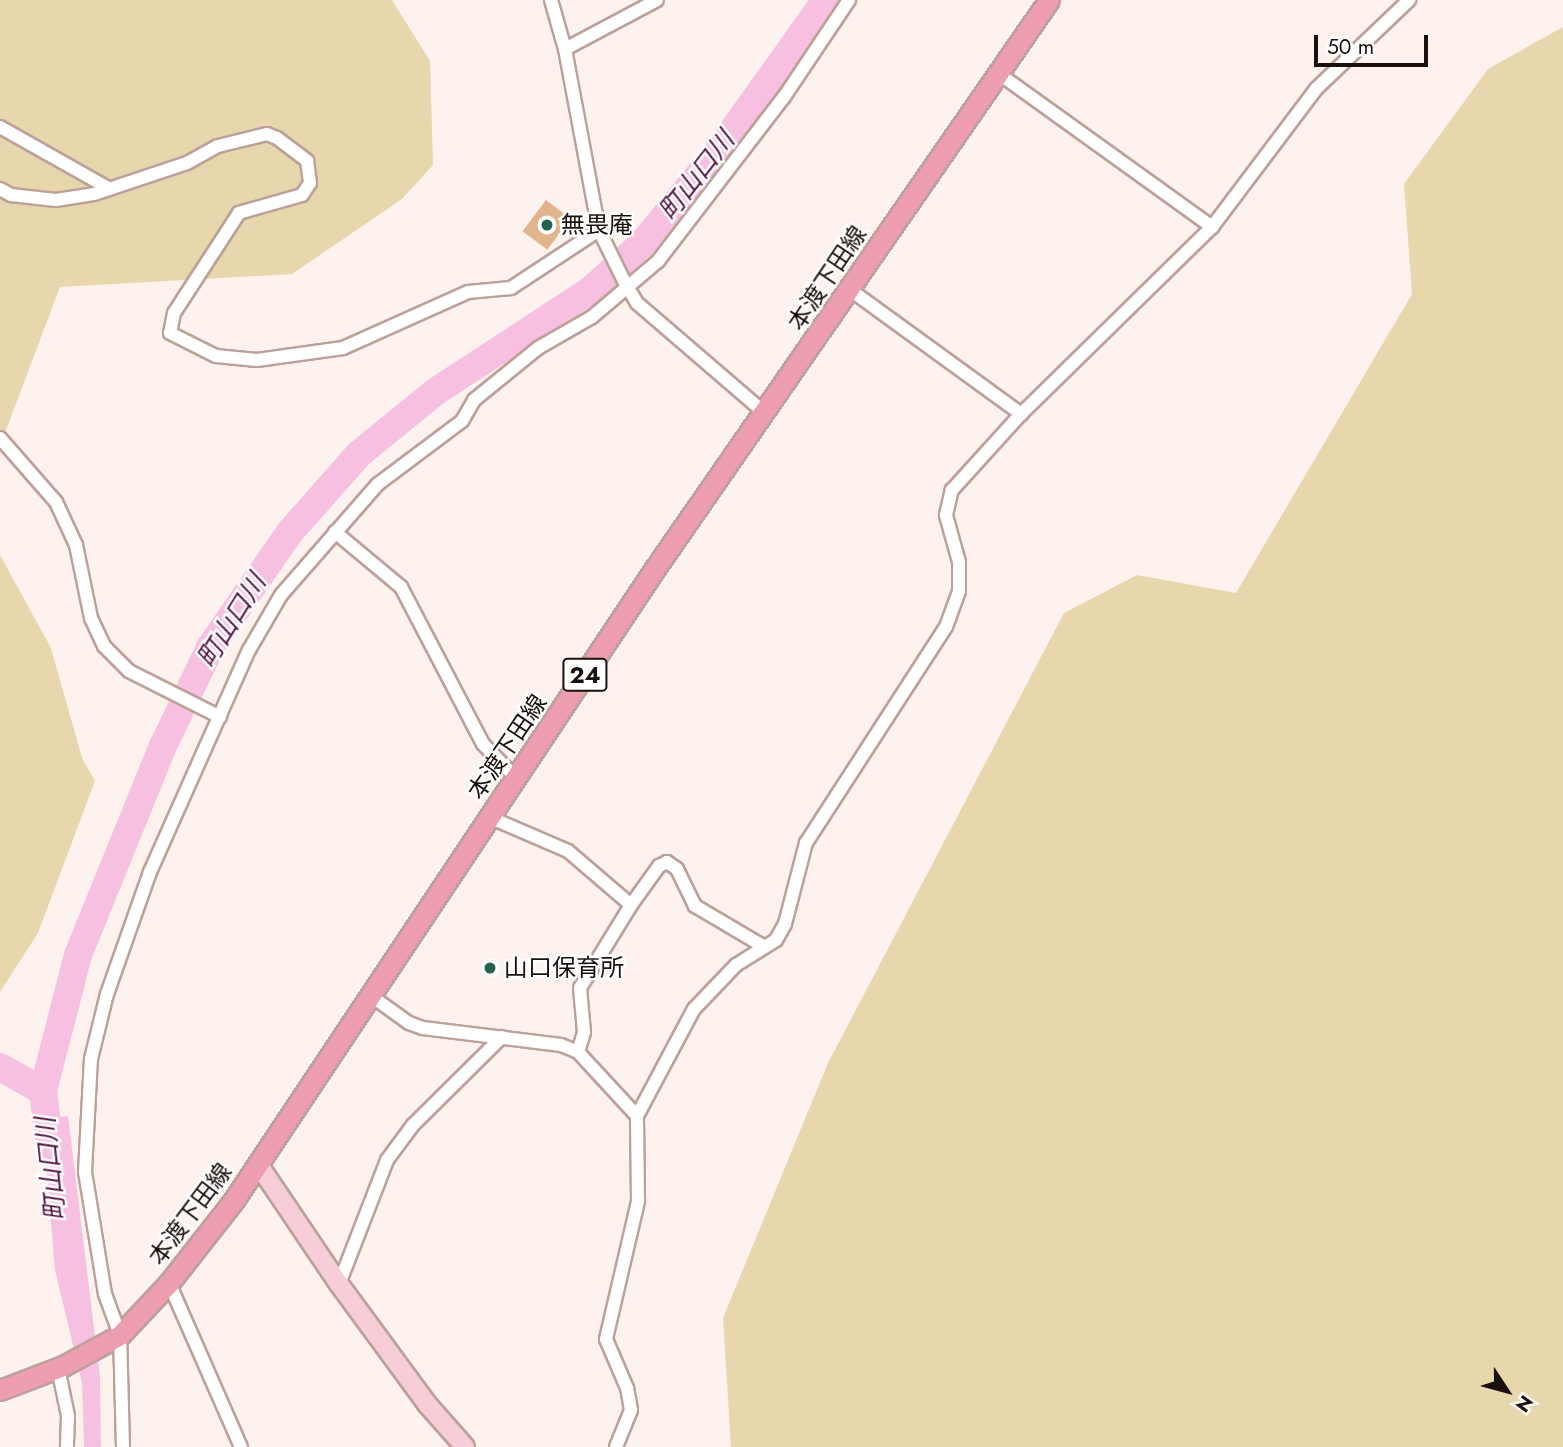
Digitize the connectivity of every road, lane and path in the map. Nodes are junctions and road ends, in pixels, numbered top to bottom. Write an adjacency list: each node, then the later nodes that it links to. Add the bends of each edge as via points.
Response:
1 (551, 0): 6 (street)
2 (657, 0): 6 (street)
3 (849, 0): 13 (street, via 731,167 658,261)
4 (1049, 0): 7 (main road, 本渡下田線 / 24)
5 (1409, 0): 11 (street, via 1316,89)
6 (565, 49): 12 (street)
7 (998, 73): 11 (street); 14 (main road, 本渡下田線 / 24)
8 (0, 127): 10 (street)
9 (0, 189): 10 (street, via 10,195 56,200)
10 (110, 189): 12 (street, via 187,163 218,146 267,134 307,161 310,183 302,195 239,214 174,313 170,333 192,348 216,356 257,360 343,348 468,292 511,288)
11 (1212, 227): 16 (street)
12 (599, 230): 13 (street)
13 (627, 286): 15 (street, via 637,303); 18 (street, via 474,400 462,421 378,484)
14 (849, 289): 15 (main road, 本渡下田線 / 24); 16 (street)
15 (765, 413): 20 (main road, 本渡下田線 / 24, via 654,570)
16 (1021, 414): 23 (street, via 952,490 946,515 959,562 959,591 946,627 806,843 785,924 776,940)
17 (0, 438): 19 (street, via 56,502 76,545 91,618 104,646 128,671)
18 (335, 532): 19 (street, via 281,595); 20 (street, via 401,587 483,744)
19 (216, 715): 31 (street, via 150,872 107,994 91,1059 85,1172)
20 (517, 779): 21 (main road, 本渡下田線 / 24)
21 (489, 817): 22 (street, via 568,851); 24 (main road, 本渡下田線 / 24)
22 (631, 905): 23 (street, via 659,866 667,862 677,869 695,906); 26 (street, via 580,988 584,1032)
23 (763, 946): 27 (street, via 736,965 694,1009)
24 (370, 995): 25 (street, via 416,1026); 28 (main road, 本渡下田線 / 24)
25 (502, 1037): 26 (street, via 561,1045); 30 (street, via 413,1125 387,1160)
26 (578, 1052): 27 (street)
27 (637, 1116): 38 (street, via 638,1201 606,1339 627,1388 631,1410)
28 (258, 1164): 29 (main road, 本渡下田線 / 24); 30 (street)
29 (169, 1283): 31 (main road, 本渡下田線 / 24); 36 (street)
30 (339, 1284): 37 (street, via 427,1404)
31 (115, 1337): 32 (main road, 本渡下田線 / 24); 35 (street, via 125,1394)
32 (61, 1367): 33 (main road, 本渡下田線 / 24); 34 (street)
33 (0, 1390)
34 (67, 1447)
35 (123, 1447)
36 (241, 1447)
37 (465, 1447)
38 (616, 1447)

